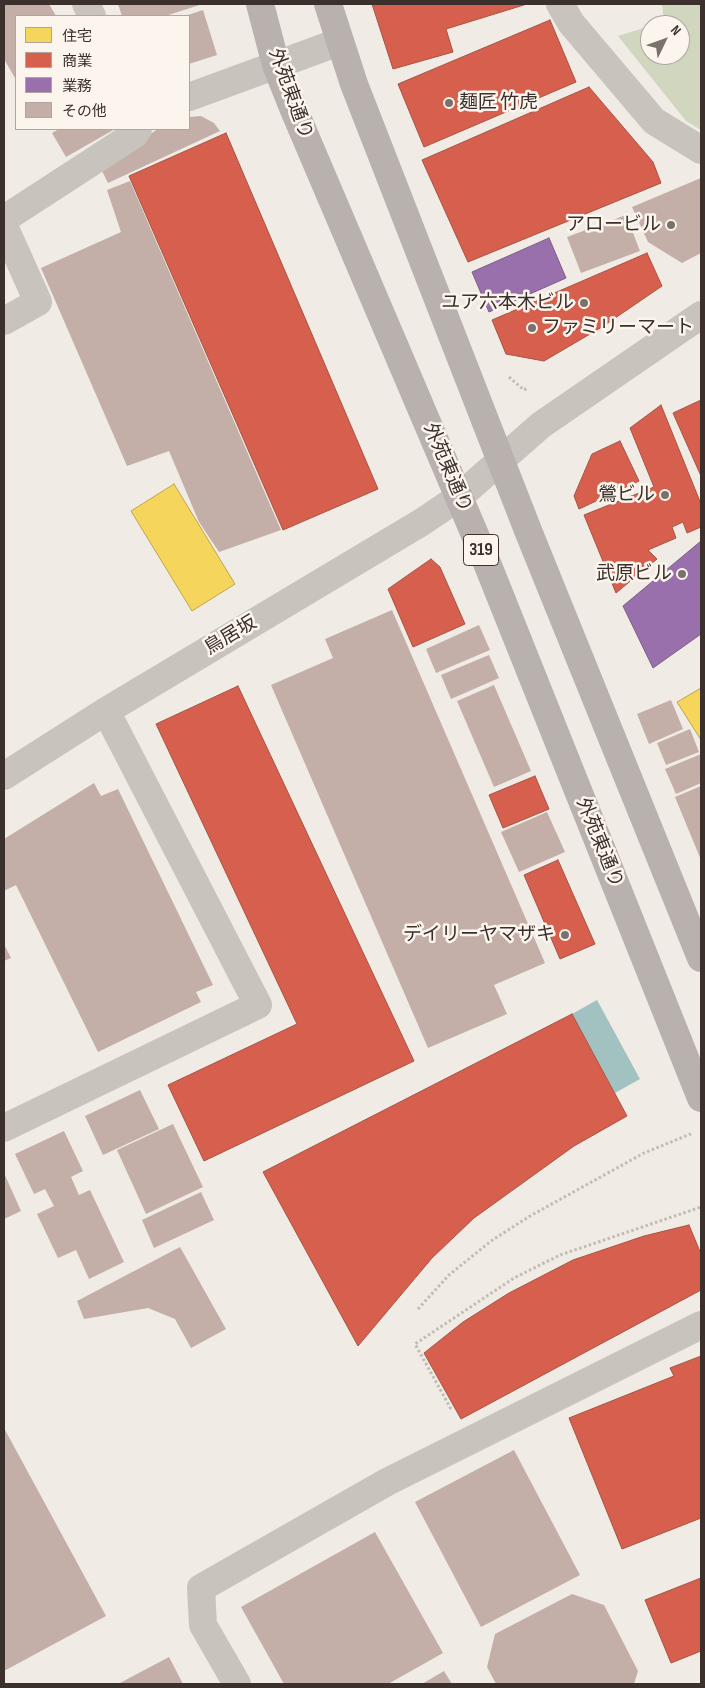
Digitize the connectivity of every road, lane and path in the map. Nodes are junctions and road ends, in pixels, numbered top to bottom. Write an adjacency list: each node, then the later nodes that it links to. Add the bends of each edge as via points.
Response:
1 (260, 4): 5 (main road, 外苑東通り / 319)
2 (328, 4): 4 (main road)
3 (560, 4): 8 (street, via 571,23 654,120)
4 (339, 42): 5 (street); 13 (main road)
5 (276, 65): 6 (street); 14 (main road, 外苑東通り / 319)
6 (190, 97)
7 (137, 130): 9 (street)
8 (701, 150)
9 (4, 219)
10 (4, 226): 12 (street, via 38,302)
11 (701, 315): 13 (street, 鳥居坂, via 541,425)
12 (4, 321)
13 (501, 460): 14 (street, 鳥居坂); 17 (main road)
14 (459, 497): 15 (street, 鳥居坂); 18 (main road, 外苑東通り / 319)
15 (106, 711): 16 (street, 鳥居坂); 19 (street, via 258,1005)
16 (4, 776)
17 (701, 958)
18 (698, 1083)
19 (4, 1128)
20 (694, 1133): 22 (path, via 644,1153 530,1216 491,1241 456,1270)
21 (701, 1207): 24 (path, via 560,1255 514,1278 415,1344)
22 (418, 1309)
23 (701, 1325): 24 (street)
24 (468, 1441): 25 (street, via 387,1482 201,1588 203,1625)
25 (237, 1684)

